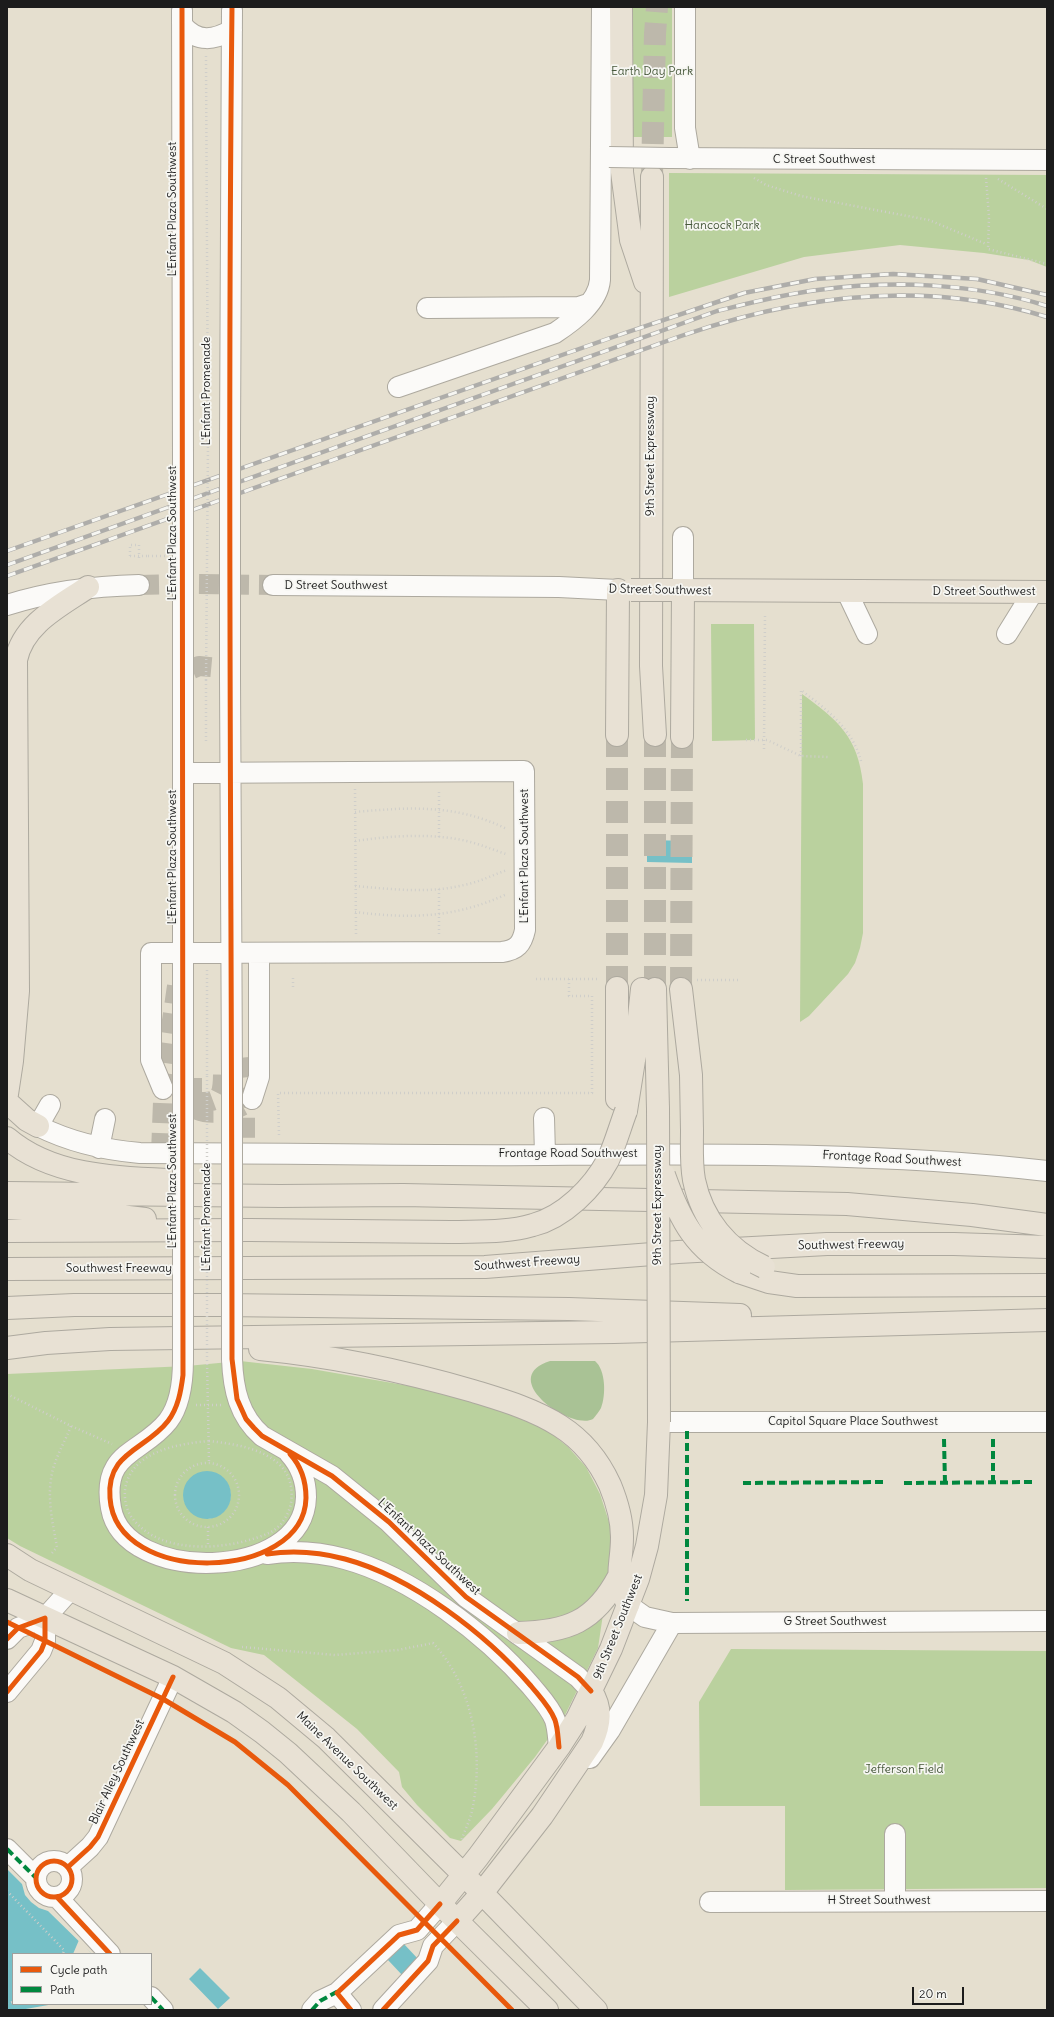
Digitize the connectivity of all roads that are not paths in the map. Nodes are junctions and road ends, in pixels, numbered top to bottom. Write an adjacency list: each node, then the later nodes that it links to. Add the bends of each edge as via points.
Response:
1 (602, 7): 6 (street)
2 (621, 7): 10 (main road, via 623,186 631,240)
3 (685, 7): 7 (street, via 685,128)
4 (232, 10): 5 (street, L'Enfant Plaza Southwest)
5 (232, 30): 28 (street, L'Enfant Plaza Southwest, bridge, via 222,36 206,39 195,36 183,18); 29 (street, L'Enfant Plaza Southwest, bridge)
6 (605, 157): 7 (street, C Street Southwest, bridge); 11 (street, via 600,287)
7 (690, 159): 8 (street, C Street Southwest)
8 (1047, 160)
9 (652, 177): 10 (main road, 9th Street Expressway)
10 (651, 300): 26 (main road, 9th Street Expressway)
11 (588, 304): 12 (street, via 579,307); 13 (street, via 572,322 555,333)
12 (427, 308)
13 (398, 387)
14 (683, 537): 19 (street)
15 (139, 585): 17 (street)
16 (273, 585): 18 (street, D Street Southwest, via 559,587)
17 (88, 587): 22 (street); 36 (main road, via 36,624 22,640 18,650 15,671 18,991)
18 (625, 590): 19 (main road, D Street Southwest, bridge); 25 (main road)
19 (677, 590): 20 (main road, D Street Southwest); 27 (main road)
20 (847, 592): 21 (main road, D Street Southwest); 23 (street)
21 (1040, 592): 24 (street)
22 (7, 604)
23 (867, 634)
24 (1007, 634)
25 (617, 735)
26 (649, 736)
27 (682, 737)
28 (183, 773): 29 (street, L'Enfant Plaza Southwest); 30 (street, L'Enfant Plaza Southwest)
29 (230, 773): 31 (street, L'Enfant Plaza Southwest); 32 (street, L'Enfant Plaza Southwest, via 524,771 525,930 516,948 502,952)
30 (184, 954): 31 (street, L'Enfant Plaza Southwest); 35 (street, via 151,953 151,1054 153,1068); 68 (street, L'Enfant Plaza Southwest, bridge, via 181,1387 174,1412 161,1429 121,1448 110,1486 111,1509 120,1530 128,1539 162,1556 192,1562 221,1562)
31 (232, 954): 32 (street, L'Enfant Plaza Southwest); 66 (street, L'Enfant Plaza Southwest, bridge, via 232,1359 237,1399 246,1419 262,1436)
32 (259, 954): 37 (street, via 259,1077)
33 (617, 988): 40 (main road)
34 (681, 989): 57 (main road, bridge, via 691,1075 694,1179 703,1209 710,1222 727,1242 750,1261 764,1267 791,1273)
35 (164, 1089)
36 (7, 1094)
37 (252, 1099)
38 (7, 1102): 43 (main road)
39 (50, 1105): 43 (street)
40 (621, 1111): 47 (main road, 9th Street Expressway, bridge, via 648,989 658,1109); 53 (main road, bridge, via 608,1159 601,1172 571,1205 535,1225 508,1230 450,1232)
41 (544, 1118): 46 (street)
42 (105, 1119): 45 (street)
43 (38, 1126): 45 (street, Frontage Road Southwest)
44 (7, 1138): 50 (main road, via 43,1160 87,1172 123,1178 279,1184)
45 (99, 1148): 46 (street, Frontage Road Southwest, via 160,1153)
46 (545, 1155): 48 (street, Frontage Road Southwest, via 844,1155 984,1164)
47 (658, 1161): 57 (main road, bridge, via 677,1209 692,1235 716,1259 739,1272 784,1285); 64 (main road, 9th Street Expressway, bridge)
48 (1047, 1171)
49 (7, 1193): 50 (main road, via 280,1196)
50 (403, 1194): 52 (main road, via 847,1204 972,1214)
51 (7, 1208): 53 (main road, via 104,1214)
52 (1047, 1225)
53 (250, 1230): 54 (main road)
54 (7, 1231)
55 (1047, 1247): 56 (main road, Southwest Freeway, via 827,1244 748,1247 478,1267)
56 (7, 1269)
57 (915, 1285): 58 (main road)
58 (1047, 1285)
59 (7, 1308): 61 (main road, via 74,1305 221,1305 569,1309)
60 (1047, 1320): 61 (main road)
61 (931, 1323): 62 (main road, via 614,1332)
62 (155, 1339): 63 (main road, via 77,1341); 69 (main road, via 320,1356 392,1370 493,1397 560,1425 583,1444 601,1467 609,1484 622,1523)
63 (7, 1348)
64 (659, 1422): 65 (street, Capitol Square Place Southwest); 72 (main road, 9th Street Southwest, via 656,1495 643,1563)
65 (1047, 1422)
66 (288, 1451): 68 (street, L'Enfant Plaza Southwest, via 298,1462 302,1472 306,1492 303,1513 286,1539); 76 (street, L'Enfant Plaza Southwest, via 332,1476 369,1504 466,1597)
67 (7, 1555): 70 (main road, Maine Avenue Southwest, via 30,1570)
68 (253, 1556): 81 (street, L'Enfant Plaza Southwest, via 289,1551 326,1554 366,1566 424,1595 473,1630 523,1677 551,1713 555,1721)
69 (619, 1576): 72 (main road, via 620,1586); 76 (main road, via 604,1599 576,1623 549,1632)
70 (71, 1589): 73 (street); 86 (main road, Maine Avenue Southwest, via 224,1663 278,1698 326,1738)
71 (7, 1600): 73 (main road)
72 (628, 1605): 75 (street, G Street Southwest, via 646,1616); 79 (main road, 9th Street Southwest)
73 (45, 1618): 77 (street, via 18,1628); 78 (main road); 80 (street, via 45,1642 41,1651)
74 (1047, 1621): 75 (street, G Street Southwest)
75 (672, 1623): 82 (street, via 610,1730 568,1789)
76 (518, 1633): 79 (street, L'Enfant Plaza Southwest, via 578,1677)
77 (7, 1639)
78 (173, 1677): 85 (street, Blair Alley Southwest, via 98,1837); 93 (main road, via 234,1712 288,1753 351,1812)
79 (591, 1691): 81 (main road, 9th Street Southwest); 82 (main road, via 599,1709 597,1732)
80 (7, 1692)
81 (559, 1748): 86 (main road, 9th Street Southwest)
82 (542, 1816): 88 (main road)
83 (895, 1834): 90 (street)
84 (7, 1849): 87 (street)
85 (68, 1867): 87 (street, via 59,1861 48,1861 39,1867); 89 (street, via 72,1875 70,1887 65,1894)
86 (464, 1875): 88 (main road, Maine Avenue Southwest); 93 (main road, 9th Street Southwest)
87 (35, 1877): 89 (street, via 36,1885 41,1892 48,1897)
88 (482, 1893): 94 (main road); 103 (main road, Maine Avenue Southwest)
89 (57, 1897): 95 (street)
90 (895, 1901): 91 (street, H Street Southwest); 92 (street, H Street Southwest)
91 (1047, 1901)
92 (710, 1902)
93 (440, 1904): 94 (main road); 96 (street, via 417,1930 399,1936)
94 (457, 1921): 101 (street, via 433,1946 428,1961); 102 (main road)
95 (109, 1953)
96 (337, 1992): 99 (street, via 320,2001); 100 (street)
97 (152, 1998): 98 (street)
98 (163, 2010)
99 (312, 2010)
100 (350, 2010)
101 (382, 2010)
102 (547, 2010)
103 (596, 2010)

